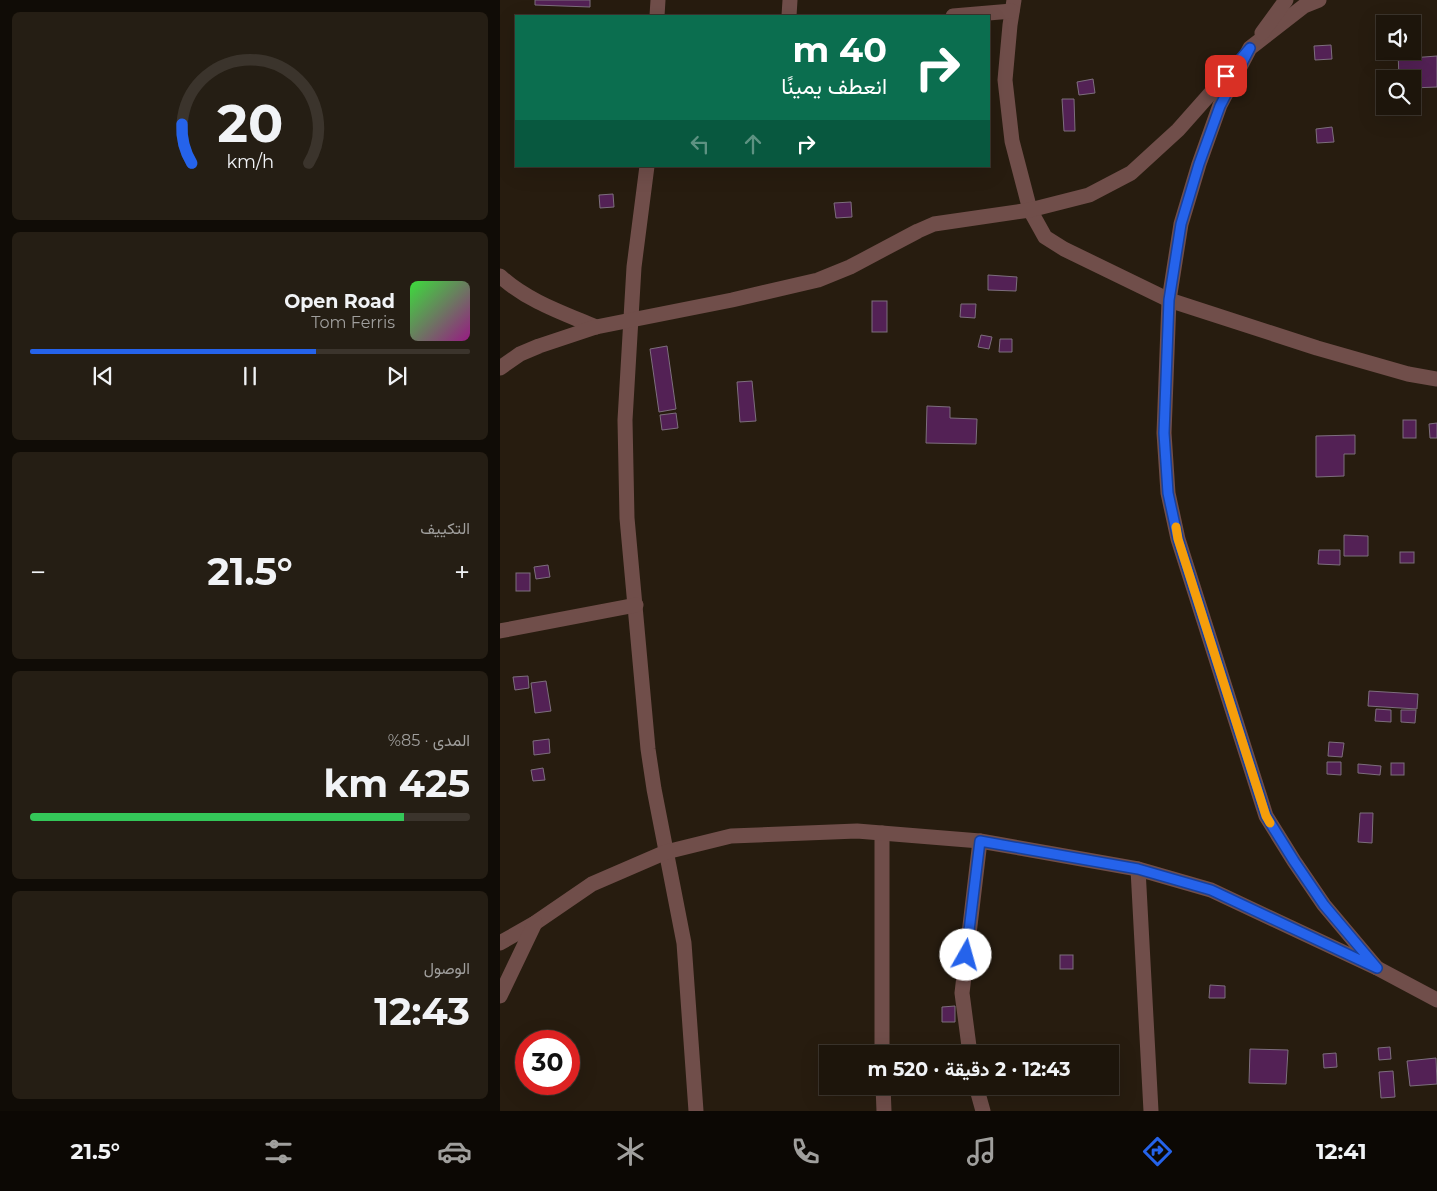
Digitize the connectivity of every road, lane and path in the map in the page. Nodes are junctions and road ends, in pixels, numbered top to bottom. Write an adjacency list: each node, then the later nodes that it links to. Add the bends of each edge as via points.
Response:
1 (658, 0): 6 (street)
2 (790, 0): 7 (street)
3 (1286, 0): 9 (street)
4 (1319, 0): 9 (street, via 1304,6)
5 (1013, 6): 8 (street); 11 (street, via 1006,80 1012,141)
6 (657, 15)
7 (789, 15)
8 (959, 15)
9 (1250, 48): 11 (street, via 1178,130 1130,173 1089,195); 13 (street, via 1220,106 1199,164 1181,224)
10 (647, 167): 14 (street)
11 (1030, 210): 13 (street, via 1044,237); 14 (street, via 934,224 818,280)
12 (500, 276): 15 (street, via 532,299)
13 (1169, 300): 17 (street, via 1317,348); 26 (street, via 1164,433 1168,493 1178,539 1266,816 1324,905)
14 (631, 319): 15 (street); 18 (street, via 625,430 627,518)
15 (596, 327): 16 (street, via 520,354)
16 (500, 368)
17 (1437, 379)
18 (636, 605): 19 (street); 22 (street, via 648,749)
19 (500, 631)
20 (882, 833): 21 (street); 22 (street, via 731,836); 29 (street)
21 (980, 841): 23 (street); 30 (street, via 962,993)
22 (666, 852): 24 (street, via 592,884); 33 (street, via 684,943)
23 (1138, 869): 26 (street, via 1211,890); 36 (street)
24 (535, 923): 25 (street); 27 (street)
25 (500, 943)
26 (1377, 968): 28 (street)
27 (500, 996)
28 (1437, 1000)
29 (882, 1045)
30 (969, 1045)
31 (883, 1095): 34 (street)
32 (979, 1095): 35 (street)
33 (696, 1111)
34 (884, 1111)
35 (983, 1111)
36 (1151, 1111)

